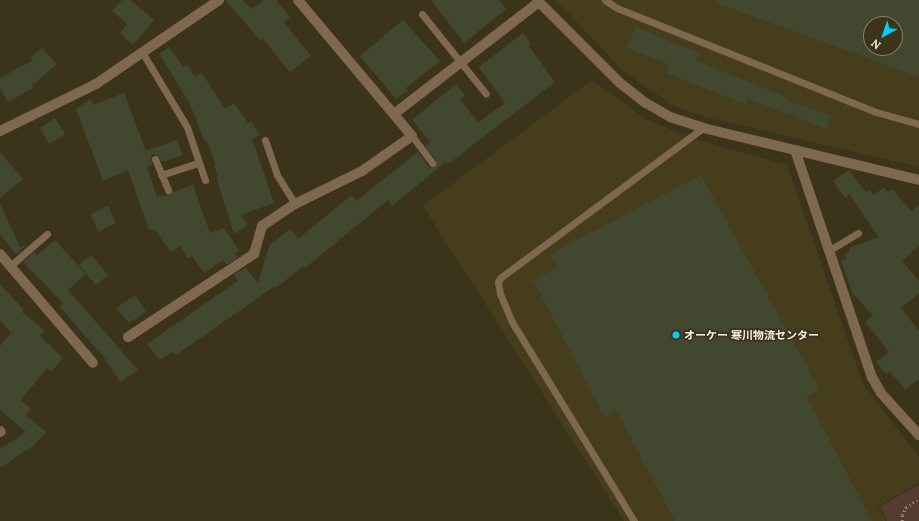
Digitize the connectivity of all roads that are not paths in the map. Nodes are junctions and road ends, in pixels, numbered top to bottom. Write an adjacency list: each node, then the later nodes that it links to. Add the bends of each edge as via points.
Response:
1 (219, 0): 6 (street)
2 (298, 0): 9 (street)
3 (605, 0): 10 (lane, via 616,8 869,109)
4 (538, 1): 7 (street); 11 (street, via 625,87 670,117)
5 (422, 14): 7 (lane)
6 (142, 52): 12 (street, via 96,84); 17 (lane, via 187,127)
7 (460, 63): 8 (lane); 9 (street)
8 (486, 94)
9 (394, 114): 13 (street)
10 (919, 124)
11 (703, 128): 15 (street); 32 (lane, via 498,282 500,294 512,322)
12 (0, 131)
13 (412, 136): 18 (lane); 23 (street, via 362,171)
14 (265, 140): 23 (lane, via 277,175)
15 (794, 150): 21 (street); 26 (street)
16 (155, 159): 19 (lane)
17 (199, 163): 19 (lane); 20 (lane)
18 (432, 163)
19 (161, 175): 22 (lane)
20 (205, 180)
21 (919, 180)
22 (168, 190)
23 (295, 204): 29 (street, via 262,226 254,254)
24 (858, 233): 26 (lane)
25 (47, 234): 28 (lane)
26 (828, 251): 31 (street, via 872,377 895,410)
27 (0, 254): 28 (street)
28 (10, 266): 30 (street)
29 (128, 337)
30 (93, 363)
31 (919, 435)
32 (634, 521)

